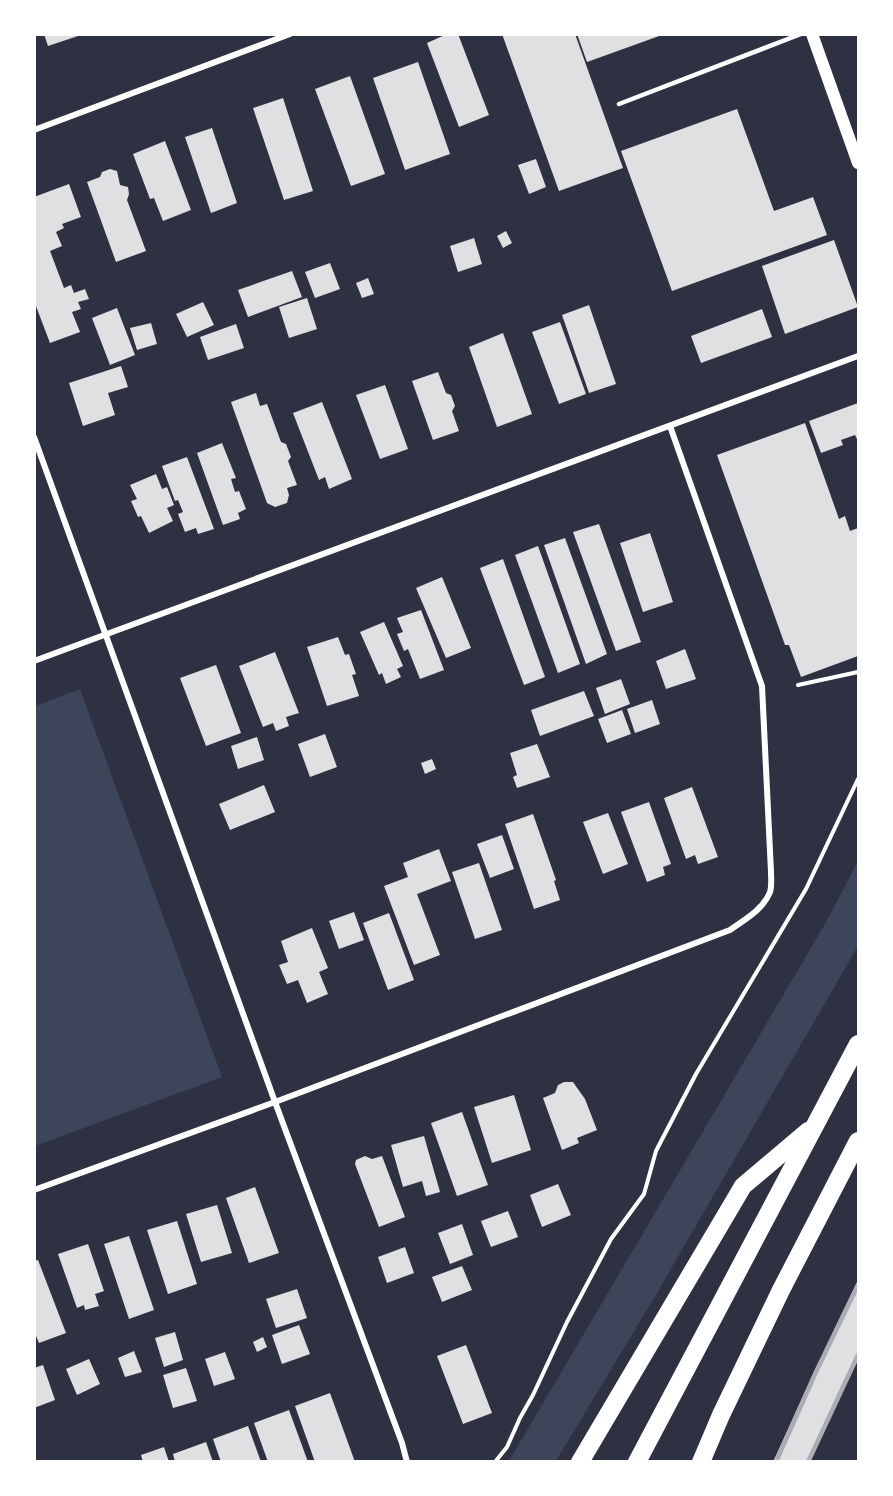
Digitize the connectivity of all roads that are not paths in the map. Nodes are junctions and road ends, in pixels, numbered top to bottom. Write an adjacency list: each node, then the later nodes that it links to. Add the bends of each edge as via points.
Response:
1 (290, 34): 5 (street)
2 (801, 34): 4 (lane)
3 (812, 34): 6 (main road)
4 (619, 104)
5 (34, 130)
6 (858, 164)
7 (858, 356): 8 (street)
8 (670, 426): 10 (street); 13 (street, via 762,686 771,872 770,892 762,906 730,930)
9 (34, 437): 10 (street)
10 (106, 635): 11 (street); 13 (street)
11 (34, 661)
12 (858, 1044): 14 (highway)
13 (275, 1102): 16 (street); 17 (street)
14 (816, 1125): 18 (highway, via 743,1186); 19 (highway)
15 (858, 1141): 20 (highway, via 781,1290)
16 (34, 1190)
17 (407, 1461)
18 (580, 1461)
19 (638, 1461)
20 (701, 1461)

